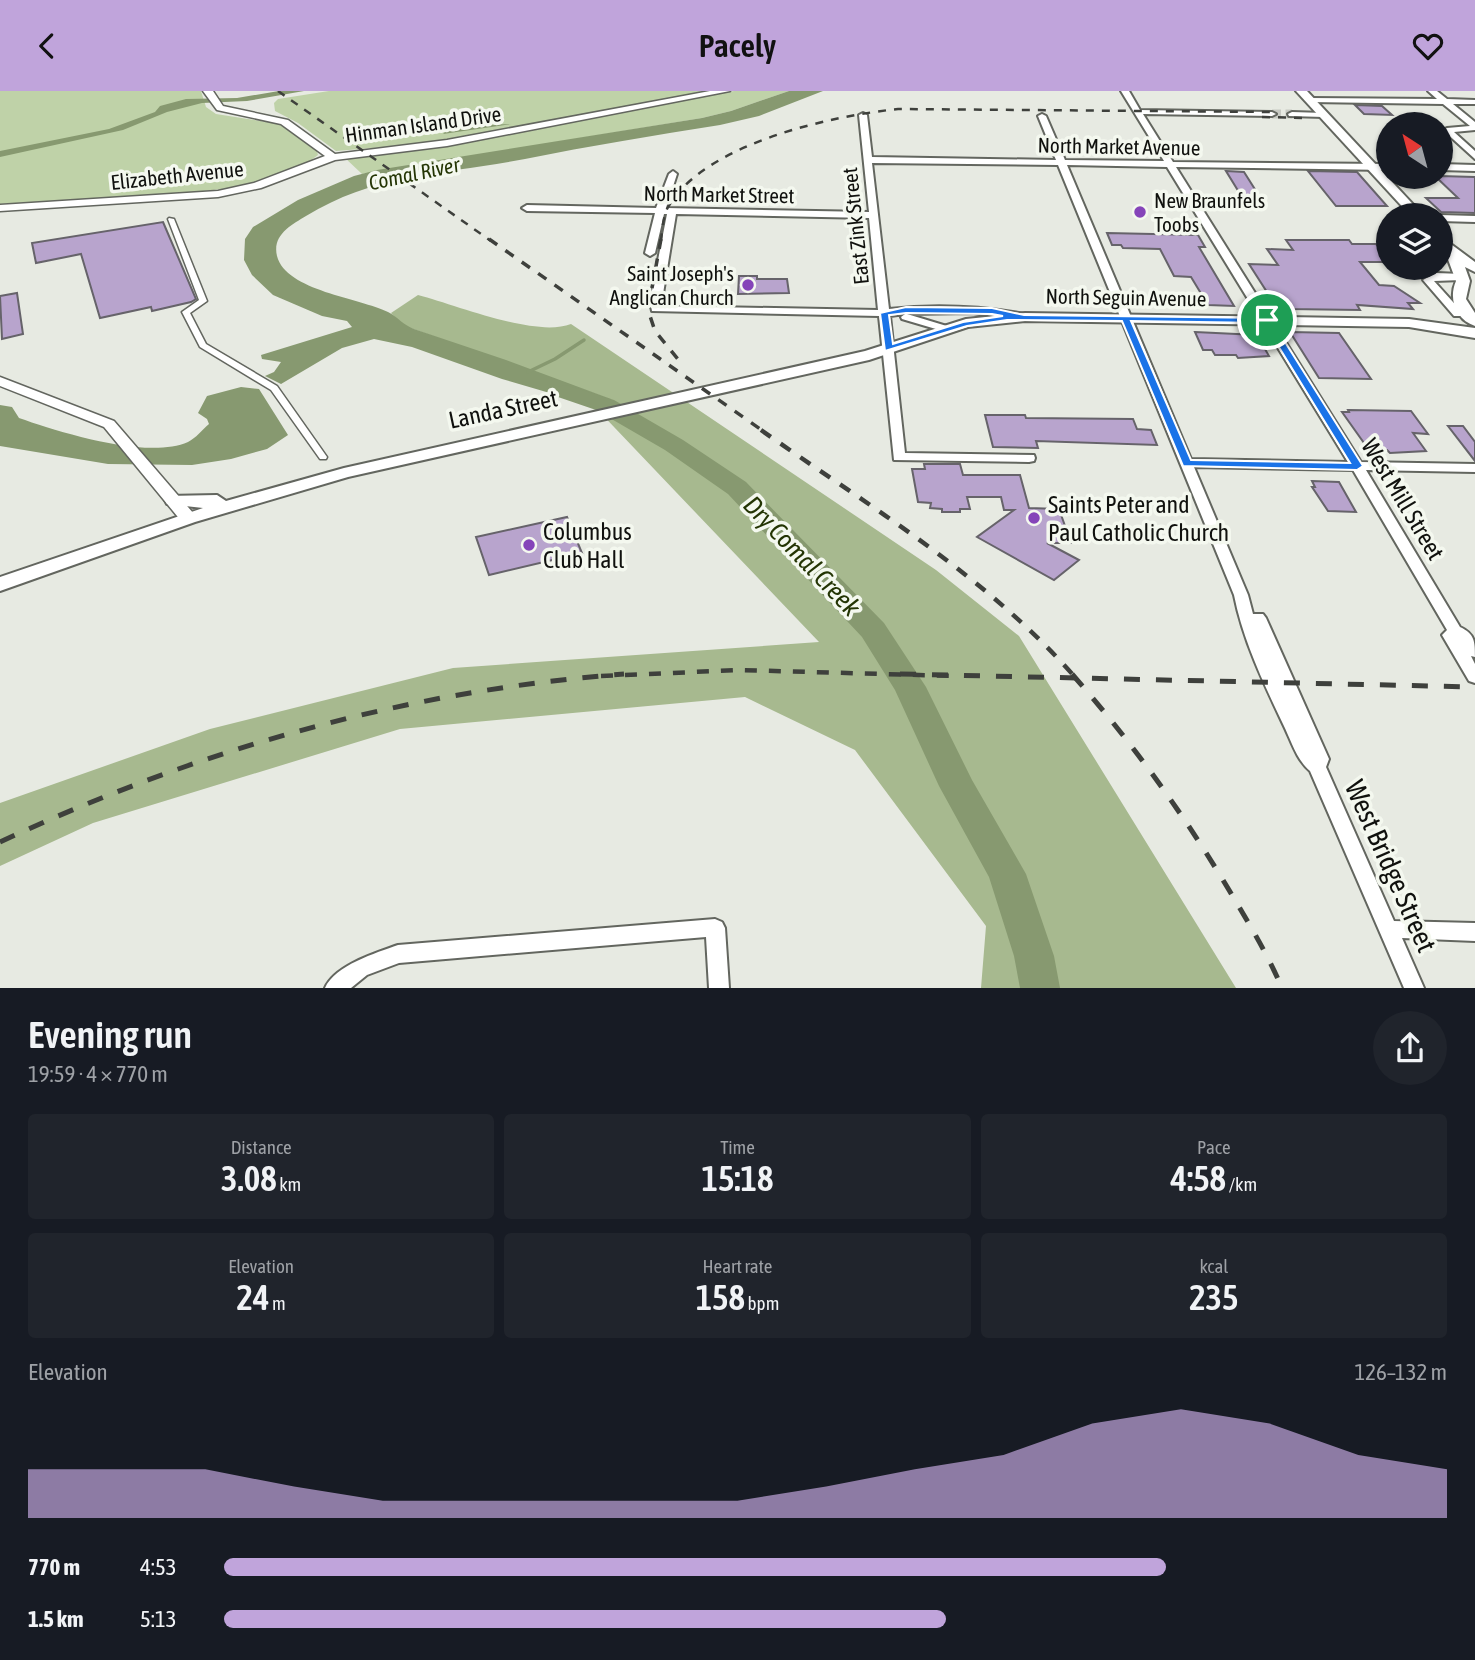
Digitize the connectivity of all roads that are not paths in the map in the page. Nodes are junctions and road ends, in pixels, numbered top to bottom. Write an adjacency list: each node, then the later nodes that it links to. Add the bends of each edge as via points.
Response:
1 (208, 91): 16 (street, via 220,108 284,123)
2 (725, 91): 16 (street, Hinman Island Drive, via 447,143)
3 (1125, 91): 9 (street, West Mill Street)
4 (1301, 91): 6 (main road)
5 (1432, 91): 7 (street)
6 (1310, 100): 7 (street); 13 (main road)
7 (1446, 101): 8 (street); 15 (street)
8 (1475, 102)
9 (1139, 112): 10 (street); 20 (street, West Mill Street)
10 (1272, 114)
11 (1292, 114): 13 (street)
12 (863, 115): 18 (street, East Zink Street)
13 (1324, 115): 21 (main road)
14 (1042, 116): 19 (street, West Bridge Street)
15 (1475, 127): 17 (street, via 1447,130)
16 (328, 154): 27 (street, Elizabeth Avenue, via 257,186 218,194)
17 (1475, 156)
18 (867, 160): 19 (street, North Market Avenue); 31 (street, East Zink Street)
19 (1060, 163): 20 (street, North Market Avenue); 43 (street, West Bridge Street)
20 (1172, 164): 21 (street, North Market Avenue); 44 (street, West Mill Street)
21 (1371, 166): 22 (street, North Market Avenue); 26 (main road)
22 (1376, 166)
23 (1453, 167): 24 (street)
24 (1475, 168)
25 (673, 174): 29 (street)
26 (1406, 203)
27 (0, 208)
28 (527, 208): 29 (street, North Market Street)
29 (660, 211): 30 (street, North Market Street); 35 (street)
30 (672, 211): 31 (street, North Market Street); 41 (street, North Seguin Avenue, via 656,309)
31 (873, 215): 41 (street, East Zink Street)
32 (1453, 218): 34 (street)
33 (171, 219): 50 (street, via 203,301 186,312 203,345 274,388)
34 (1475, 219)
35 (650, 253)
36 (1453, 254): 38 (main road)
37 (1453, 255): 39 (main road)
38 (1475, 268)
39 (1466, 283): 40 (main road, via 1456,292); 40 (street, via 1436,276 1428,280)
40 (1460, 310): 45 (main road, North Seguin Avenue); 47 (main road)
41 (884, 313): 42 (street, North Seguin Avenue, via 992,311); 46 (street, North Seguin Avenue); 48 (street, East Zink Street)
42 (1024, 317): 43 (main road, North Seguin Avenue); 46 (main road, Landa Street)
43 (1125, 319): 44 (main road, North Seguin Avenue); 52 (street, West Bridge Street)
44 (1267, 320): 45 (main road, North Seguin Avenue); 53 (street, West Mill Street)
45 (1409, 324): 47 (main road, North Seguin Avenue)
46 (946, 329): 48 (main road, Landa Street)
47 (1474, 331)
48 (889, 349): 51 (street, East Zink Street, via 899,457); 55 (main road, Landa Street, via 468,443)
49 (0, 381): 56 (street, via 101,419 116,430)
50 (323, 457)
51 (1028, 458)
52 (1187, 463): 53 (street); 62 (street, West Bridge Street, via 1271,678 1308,759 1317,767)
53 (1357, 466): 54 (street); 59 (street, West Mill Street)
54 (1475, 468)
55 (256, 499): 56 (main road); 57 (main road, Landa Street)
56 (174, 500): 57 (street)
57 (188, 517): 58 (main road, Landa Street)
58 (0, 584)
59 (1455, 631): 60 (street, West Mill Street, via 1464,635); 61 (street, West Mill Street, via 1450,635)
60 (1475, 652)
61 (1475, 677)
62 (1389, 929): 63 (street); 66 (street, West Bridge Street)
63 (1475, 932)
64 (335, 988): 65 (street, via 360,969 398,954 715,928)
65 (719, 988)
66 (1414, 988)

